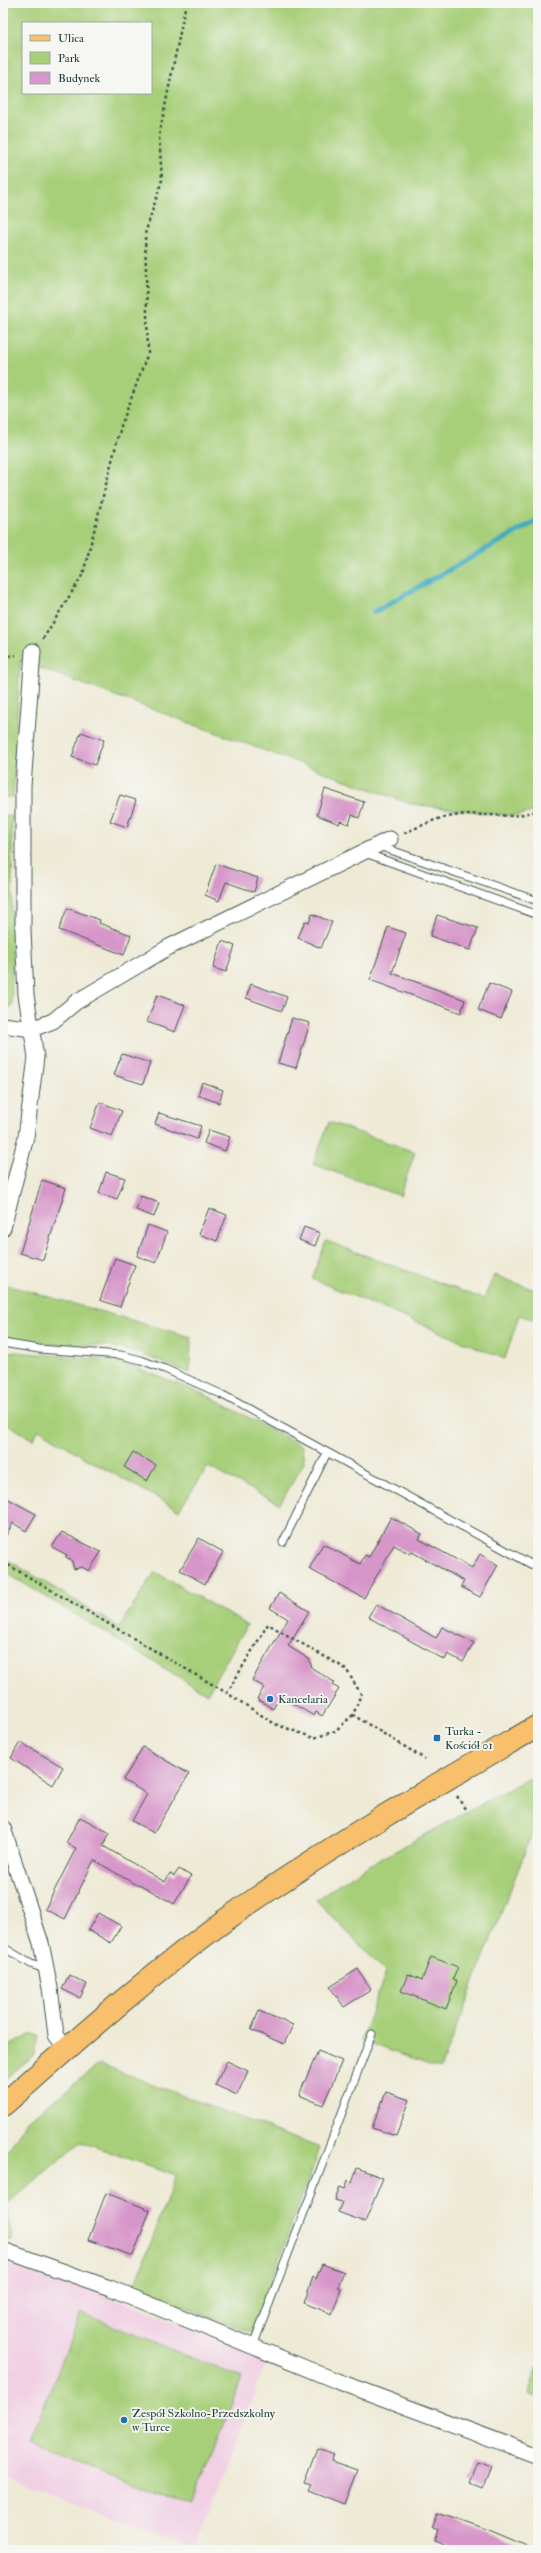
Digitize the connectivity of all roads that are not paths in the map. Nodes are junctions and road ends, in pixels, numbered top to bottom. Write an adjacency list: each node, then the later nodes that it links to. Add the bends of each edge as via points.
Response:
1 (33, 651): 7 (street, via 22,807 23,931 26,995)
2 (384, 842): 3 (street); 4 (lane)
3 (363, 852): 5 (lane); 7 (street, via 169,947 76,1002 53,1021)
4 (538, 901)
5 (538, 915)
6 (3, 1025): 7 (street)
7 (32, 1029): 8 (street, via 36,1056 26,1137)
8 (3, 1228)
9 (3, 1343): 10 (lane, via 39,1349 121,1355 141,1360 221,1394)
10 (327, 1453): 11 (lane); 12 (lane)
11 (283, 1542)
12 (538, 1568)
13 (538, 1726): 18 (main road, via 378,1822 239,1910 175,1958)
14 (3, 1828): 16 (street, via 24,1886)
15 (3, 1947): 16 (lane, via 31,1964)
16 (47, 1970): 18 (street, via 56,2035)
17 (372, 2034): 21 (lane)
18 (67, 2050): 19 (main road)
19 (3, 2105)
20 (3, 2250): 21 (street, via 110,2288)
21 (253, 2346): 22 (street, via 337,2382)
22 (538, 2456)

